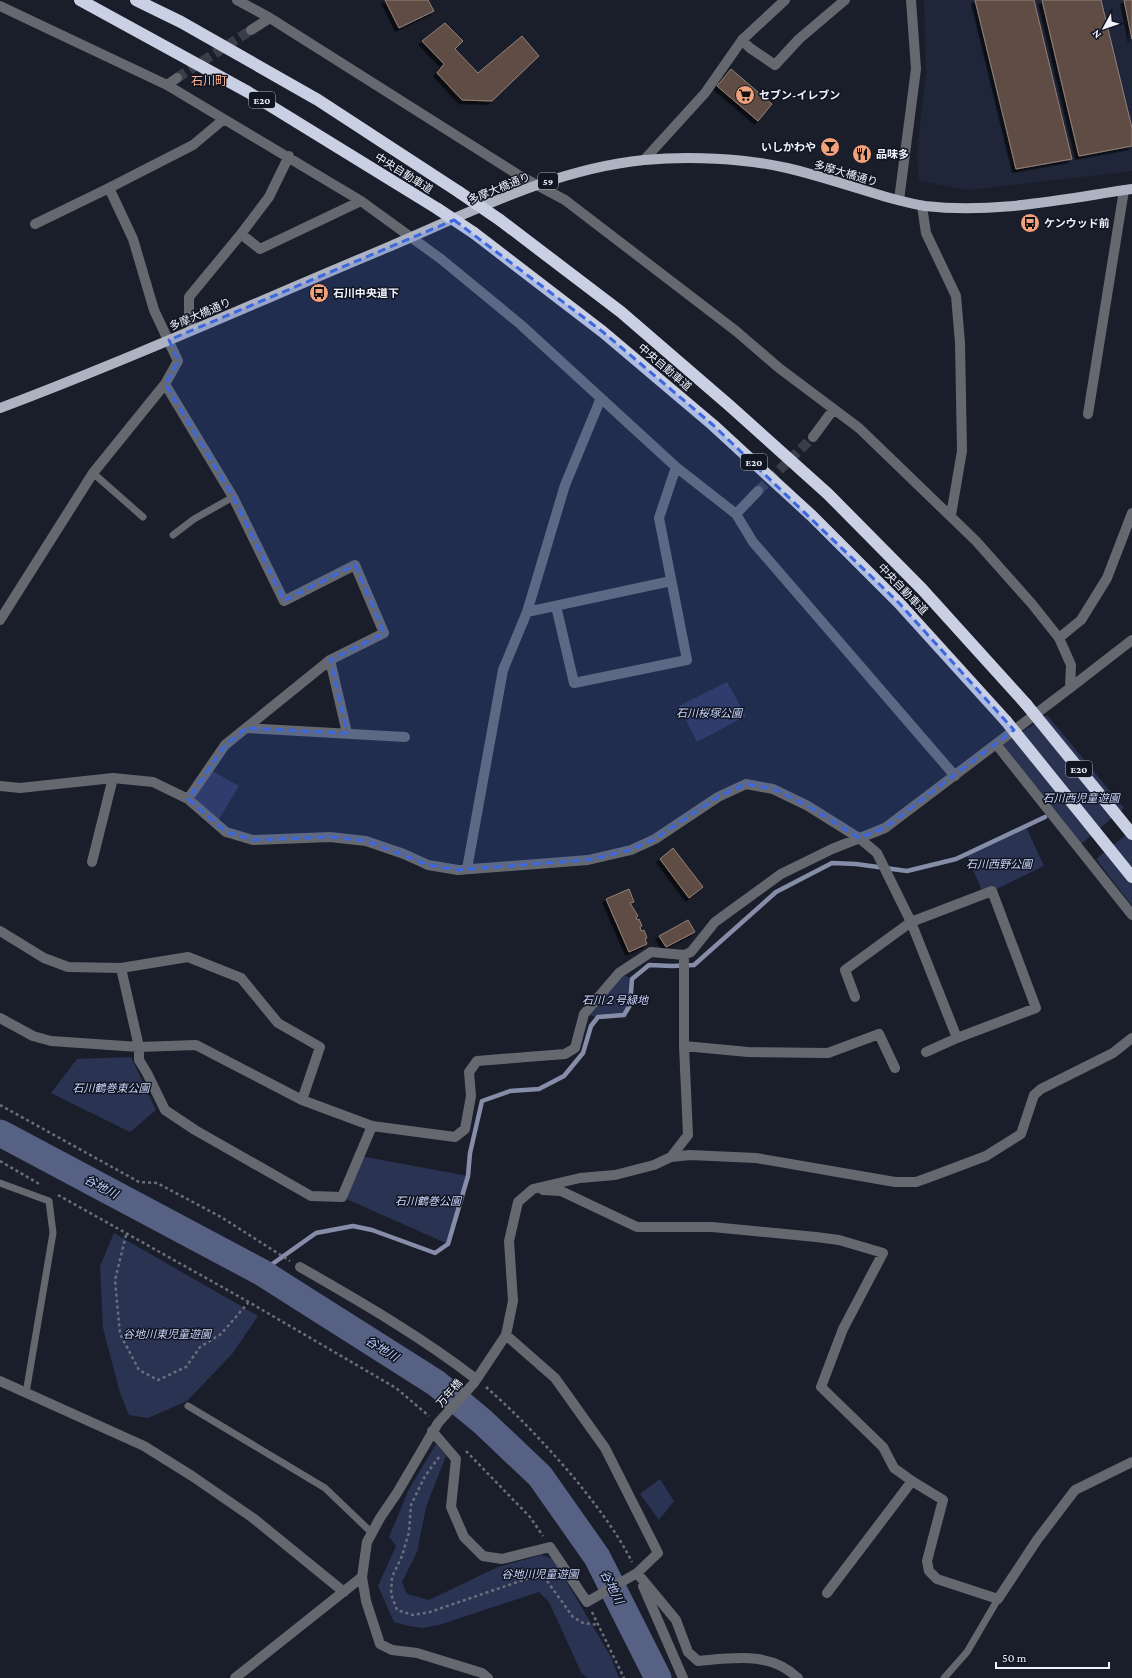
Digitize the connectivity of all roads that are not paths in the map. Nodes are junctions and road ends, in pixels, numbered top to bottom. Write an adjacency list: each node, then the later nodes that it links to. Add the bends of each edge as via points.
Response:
1 (80, 0): 62 (highway, 中央自動車道 / E20, bridge, via 248,92 438,209 474,233 603,332 713,425 812,516 899,603 1006,721)
2 (136, 0): 58 (highway, 中央自動車道 / E20, bridge, via 181,22 318,100 500,220 621,312 828,494 922,589 1026,704)
3 (237, 0): 8 (street)
4 (785, 0): 10 (street)
5 (845, 0): 10 (street, via 799,39 775,65)
6 (911, 0): 19 (street, via 916,69)
7 (0, 6): 12 (street)
8 (270, 18): 9 (street); 16 (street)
9 (251, 30)
10 (742, 40): 15 (street, via 705,92)
11 (177, 78): 12 (street)
12 (167, 85): 13 (street)
13 (224, 119): 14 (street); 17 (street, via 193,145)
14 (289, 156): 20 (street); 23 (street, via 269,197)
15 (644, 160): 16 (main road, 多摩大橋通り / 59, via 568,175); 19 (main road, 多摩大橋通り / 59, via 713,160 780,167)
16 (536, 186): 24 (main road, 多摩大橋通り / 59); 30 (street, via 565,200)
17 (109, 188): 22 (street); 26 (street, via 133,239 154,310)
18 (1128, 189): 21 (main road, 多摩大橋通り / 59, via 1011,207 979,209); 31 (street)
19 (899, 200): 21 (main road, 多摩大橋通り / 59)
20 (361, 201): 23 (street, via 260,249); 24 (street)
21 (922, 206): 39 (street, via 926,233 956,296 960,343 962,451)
22 (35, 224)
23 (241, 234): 25 (street, via 189,297)
24 (412, 237): 25 (main road, 多摩大橋通り / 59); 28 (street, via 520,324)
25 (192, 330): 26 (main road, 多摩大橋通り / 59)
26 (169, 340): 27 (street, via 178,361); 29 (main road, 多摩大橋通り / 59)
27 (165, 384): 34 (street); 36 (street)
28 (601, 398): 33 (street); 44 (street, via 565,485)
29 (0, 408)
30 (833, 410): 32 (street); 39 (street, via 859,428)
31 (1088, 414)
32 (813, 437)
33 (676, 467): 38 (street); 42 (street, via 659,518)
34 (93, 473): 40 (lane); 45 (street)
35 (758, 491): 38 (street)
36 (233, 498): 41 (lane, via 194,519); 48 (street, via 284,601 355,565 384,633)
37 (1132, 513): 46 (street, via 1107,578 1081,620)
38 (736, 514): 54 (street, via 753,542)
39 (951, 515): 46 (street, via 992,558)
40 (144, 517)
41 (173, 535)
42 (671, 581): 43 (street); 43 (street, via 687,660 574,683)
43 (556, 606): 44 (street)
44 (528, 612): 61 (street, via 503,670)
45 (0, 620)
46 (1059, 638): 49 (street, via 1071,665)
47 (1132, 640): 49 (street)
48 (330, 660): 50 (street); 51 (street)
49 (1070, 688): 53 (street)
50 (246, 728): 51 (street); 57 (street, via 225,745)
51 (347, 733): 52 (street)
52 (405, 737)
53 (996, 744): 54 (street); 63 (street)
54 (955, 776): 59 (street, via 885,828)
55 (114, 778): 56 (street, via 20,788); 57 (street, via 153,782); 60 (street)
56 (0, 786)
57 (188, 799): 61 (street, via 226,832 253,840 330,837 366,841 428,864 458,870)
58 (1132, 834)
59 (859, 838): 61 (street, via 808,806 773,789 746,784 718,797 655,838 631,850 588,860); 64 (street, via 877,852 882,860); 66 (street, via 781,874 715,922)
60 (92, 862)
61 (467, 869)
62 (1132, 877)
63 (1132, 915)
64 (911, 922): 68 (street, via 846,970); 70 (street); 70 (street, via 992,891 1036,1008)
65 (0, 931): 67 (street, via 44,958 68,967)
66 (685, 957): 72 (street); 77 (street, via 651,952 619,972 584,1014 575,1048 565,1054 477,1061 469,1072 471,1096 464,1129 455,1137)
67 (121, 968): 73 (street); 76 (street, via 188,957 241,978 278,1023 320,1047)
68 (855, 997)
69 (0, 1018): 73 (street, via 33,1036 51,1041)
70 (957, 1038): 74 (street)
71 (1132, 1038): 78 (street, via 1113,1053 1041,1089 1034,1095 1022,1134 986,1156 916,1182 895,1182 756,1158 690,1155)
72 (684, 1046): 75 (street, via 748,1052 828,1053 879,1034); 78 (street, via 688,1135)
73 (138, 1047): 76 (street, via 196,1045); 77 (street, via 139,1060 165,1110 195,1130 311,1196 342,1197)
74 (926, 1052)
75 (895, 1068)
76 (302, 1100): 77 (street)
77 (372, 1126)
78 (671, 1157): 80 (street, via 654,1165 615,1175 580,1178)
79 (0, 1183): 85 (lane, via 49,1201 53,1233)
80 (533, 1189): 82 (street, via 518,1202 509,1241 513,1301); 89 (street, via 561,1191 638,1227 712,1227 816,1236 883,1253 843,1329 821,1387 883,1446 894,1468)
81 (296, 1264): 84 (street, via 409,1331)
82 (506, 1335): 84 (street, 万年橋); 91 (street, via 555,1378 605,1448 658,1554)
83 (0, 1381): 85 (street)
84 (475, 1381): 87 (street, 万年橋)
85 (26, 1393): 93 (street, via 144,1446 192,1476 253,1518)
86 (188, 1406): 90 (lane, via 325,1488)
87 (432, 1431): 90 (street, 万年橋); 91 (street, via 456,1459 451,1507 464,1537 483,1556 502,1559 550,1547 590,1601)
88 (1132, 1462): 95 (street, via 1075,1490 1037,1540)
89 (912, 1481): 94 (street); 95 (street, via 943,1500 927,1561 929,1571 937,1579)
90 (372, 1533): 92 (street, 万年橋, via 366,1542)
91 (634, 1575): 98 (street); 99 (street, via 676,1620 688,1652 698,1661 748,1657 774,1663)
92 (362, 1577): 93 (street); 97 (street, 万年橋, via 366,1601 380,1644 392,1650 417,1654 482,1673)
93 (344, 1592): 96 (street)
94 (827, 1593)
95 (998, 1599): 100 (lane, via 967,1652)
96 (235, 1678)
97 (488, 1678)
98 (683, 1678)
99 (798, 1678)
100 (944, 1678)

